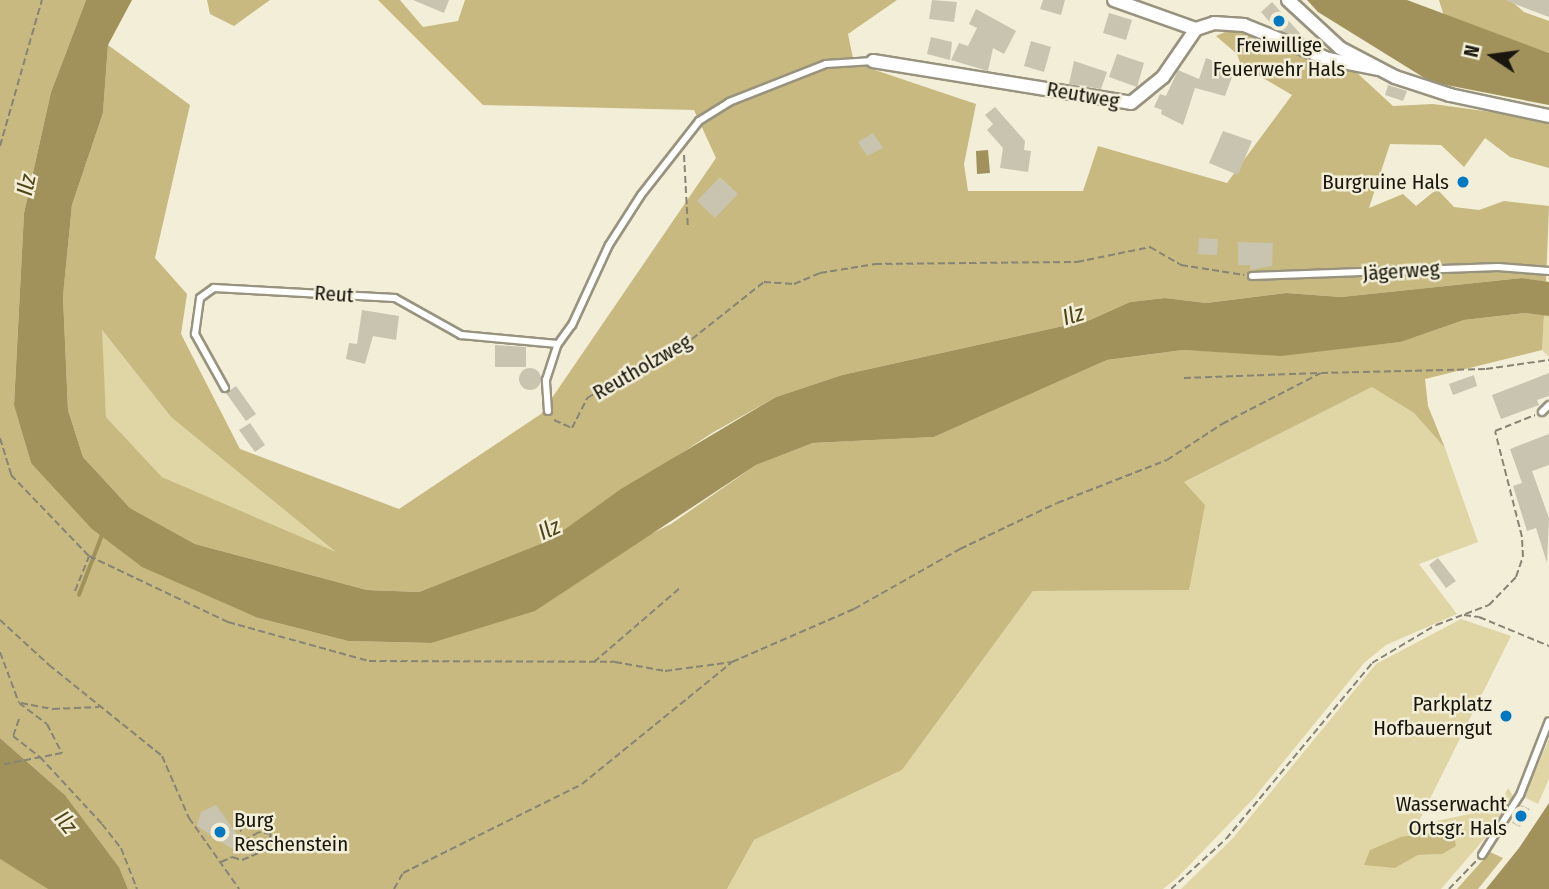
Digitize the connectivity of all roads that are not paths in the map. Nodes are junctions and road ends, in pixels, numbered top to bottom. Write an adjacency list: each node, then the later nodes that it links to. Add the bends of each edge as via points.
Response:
1 (1114, 0): 3 (street)
2 (1288, 0): 5 (street, via 1340,48)
3 (1196, 29): 4 (street, Reutweg, via 1163,77 1131,103); 5 (street, via 1214,23 1244,25 1328,59)
4 (873, 61): 9 (lane, via 826,64 764,87 709,115 684,136 609,245 572,325)
5 (1379, 69): 6 (street, via 1450,95)
6 (1549, 116)
7 (1549, 271): 8 (lane, Jägerweg, via 1498,267)
8 (1252, 276)
9 (558, 344): 10 (lane, Reut, via 461,335 396,298 214,288 200,298 195,334); 12 (lane, via 546,380)
10 (225, 387)
11 (1549, 405): 13 (lane)
12 (548, 411)
13 (1542, 412)
14 (1549, 721): 15 (lane, via 1520,795)
15 (1482, 855)

